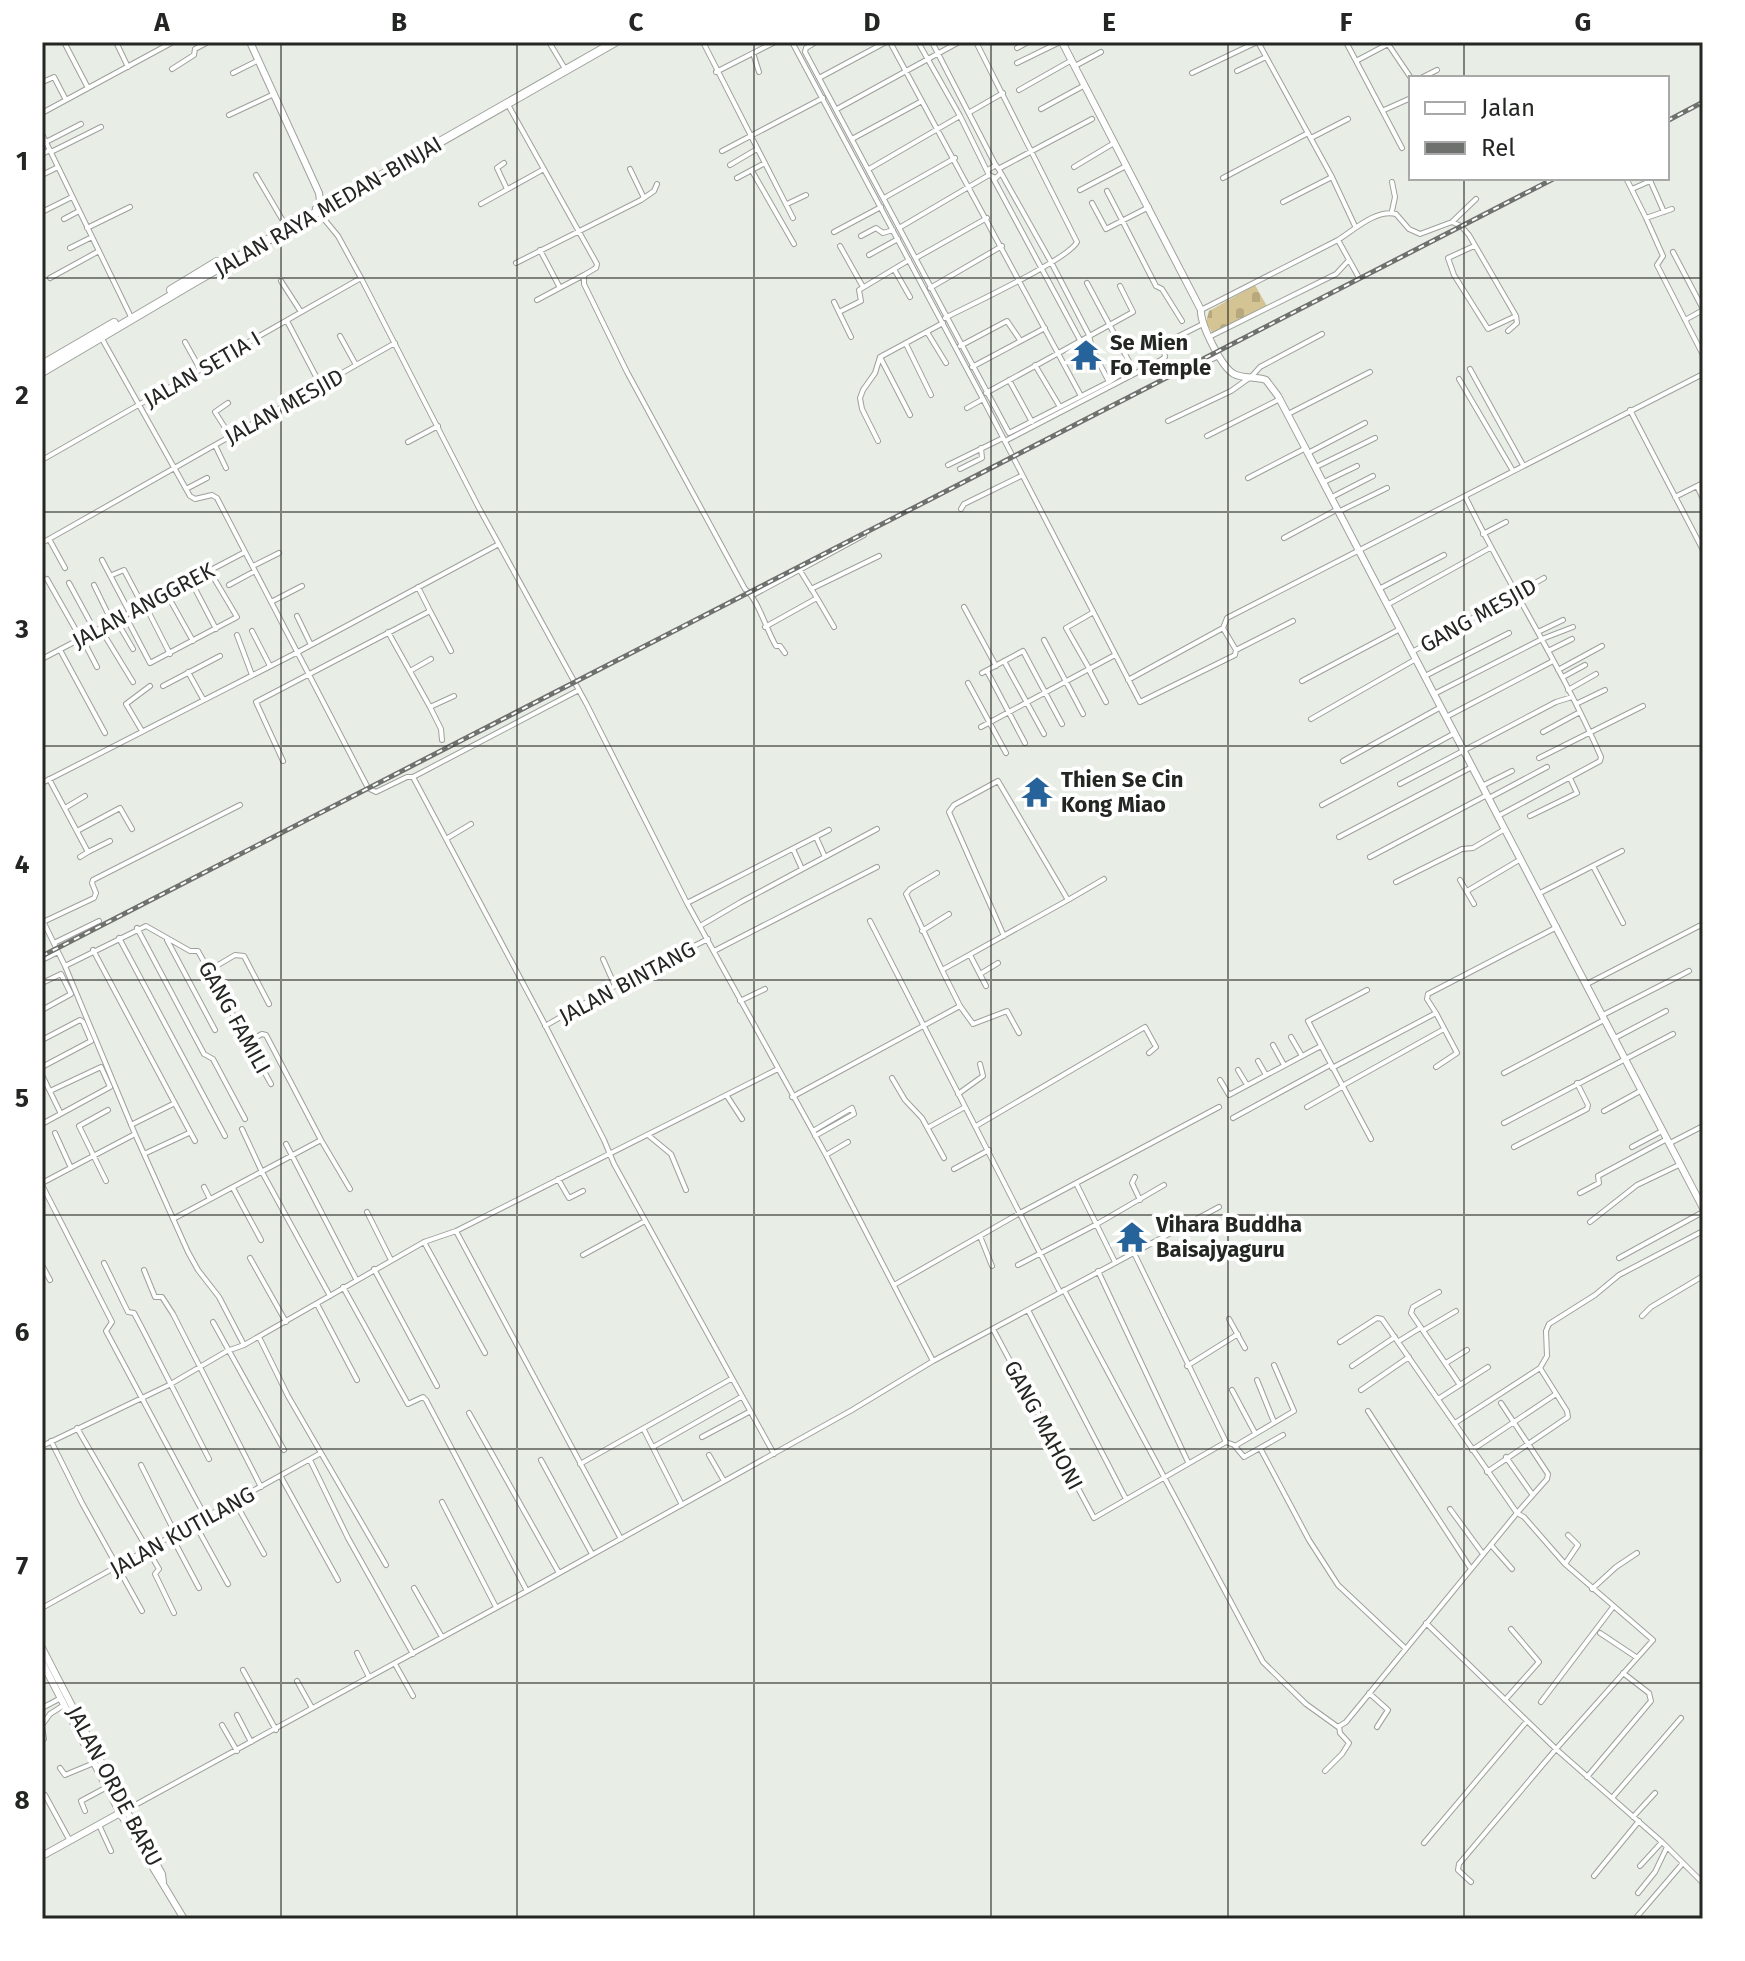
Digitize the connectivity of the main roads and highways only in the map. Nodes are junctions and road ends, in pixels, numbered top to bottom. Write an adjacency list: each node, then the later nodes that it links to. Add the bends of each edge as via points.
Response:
1 (250, 42): 5 (main road)
2 (607, 42): 5 (highway, JALAN RAYA MEDAN-BINJAI)
3 (615, 42): 5 (highway, JALAN RAYA MEDAN-BINJAI)
4 (1061, 42): 9 (main road, via 1149,206 1219,356 1233,374 1266,380 1280,399)
5 (322, 206): 6 (highway, JALAN RAYA MEDAN-BINJAI); 6 (highway, JALAN RAYA MEDAN-BINJAI, via 203,270)
6 (130, 317): 7 (highway, JALAN RAYA MEDAN-BINJAI); 8 (highway, JALAN RAYA MEDAN-BINJAI)
7 (42, 365)
8 (42, 372)
9 (1703, 1210)
10 (42, 1648): 12 (main road, JALAN ORDE BARU)
11 (42, 1662): 12 (main road, JALAN ORDE BARU)
12 (91, 1749): 13 (main road, JALAN ORDE BARU); 13 (main road, JALAN ORDE BARU)
13 (123, 1812): 14 (main road); 15 (main road, JALAN ORDE BARU)
14 (42, 1856)
15 (184, 1919)

